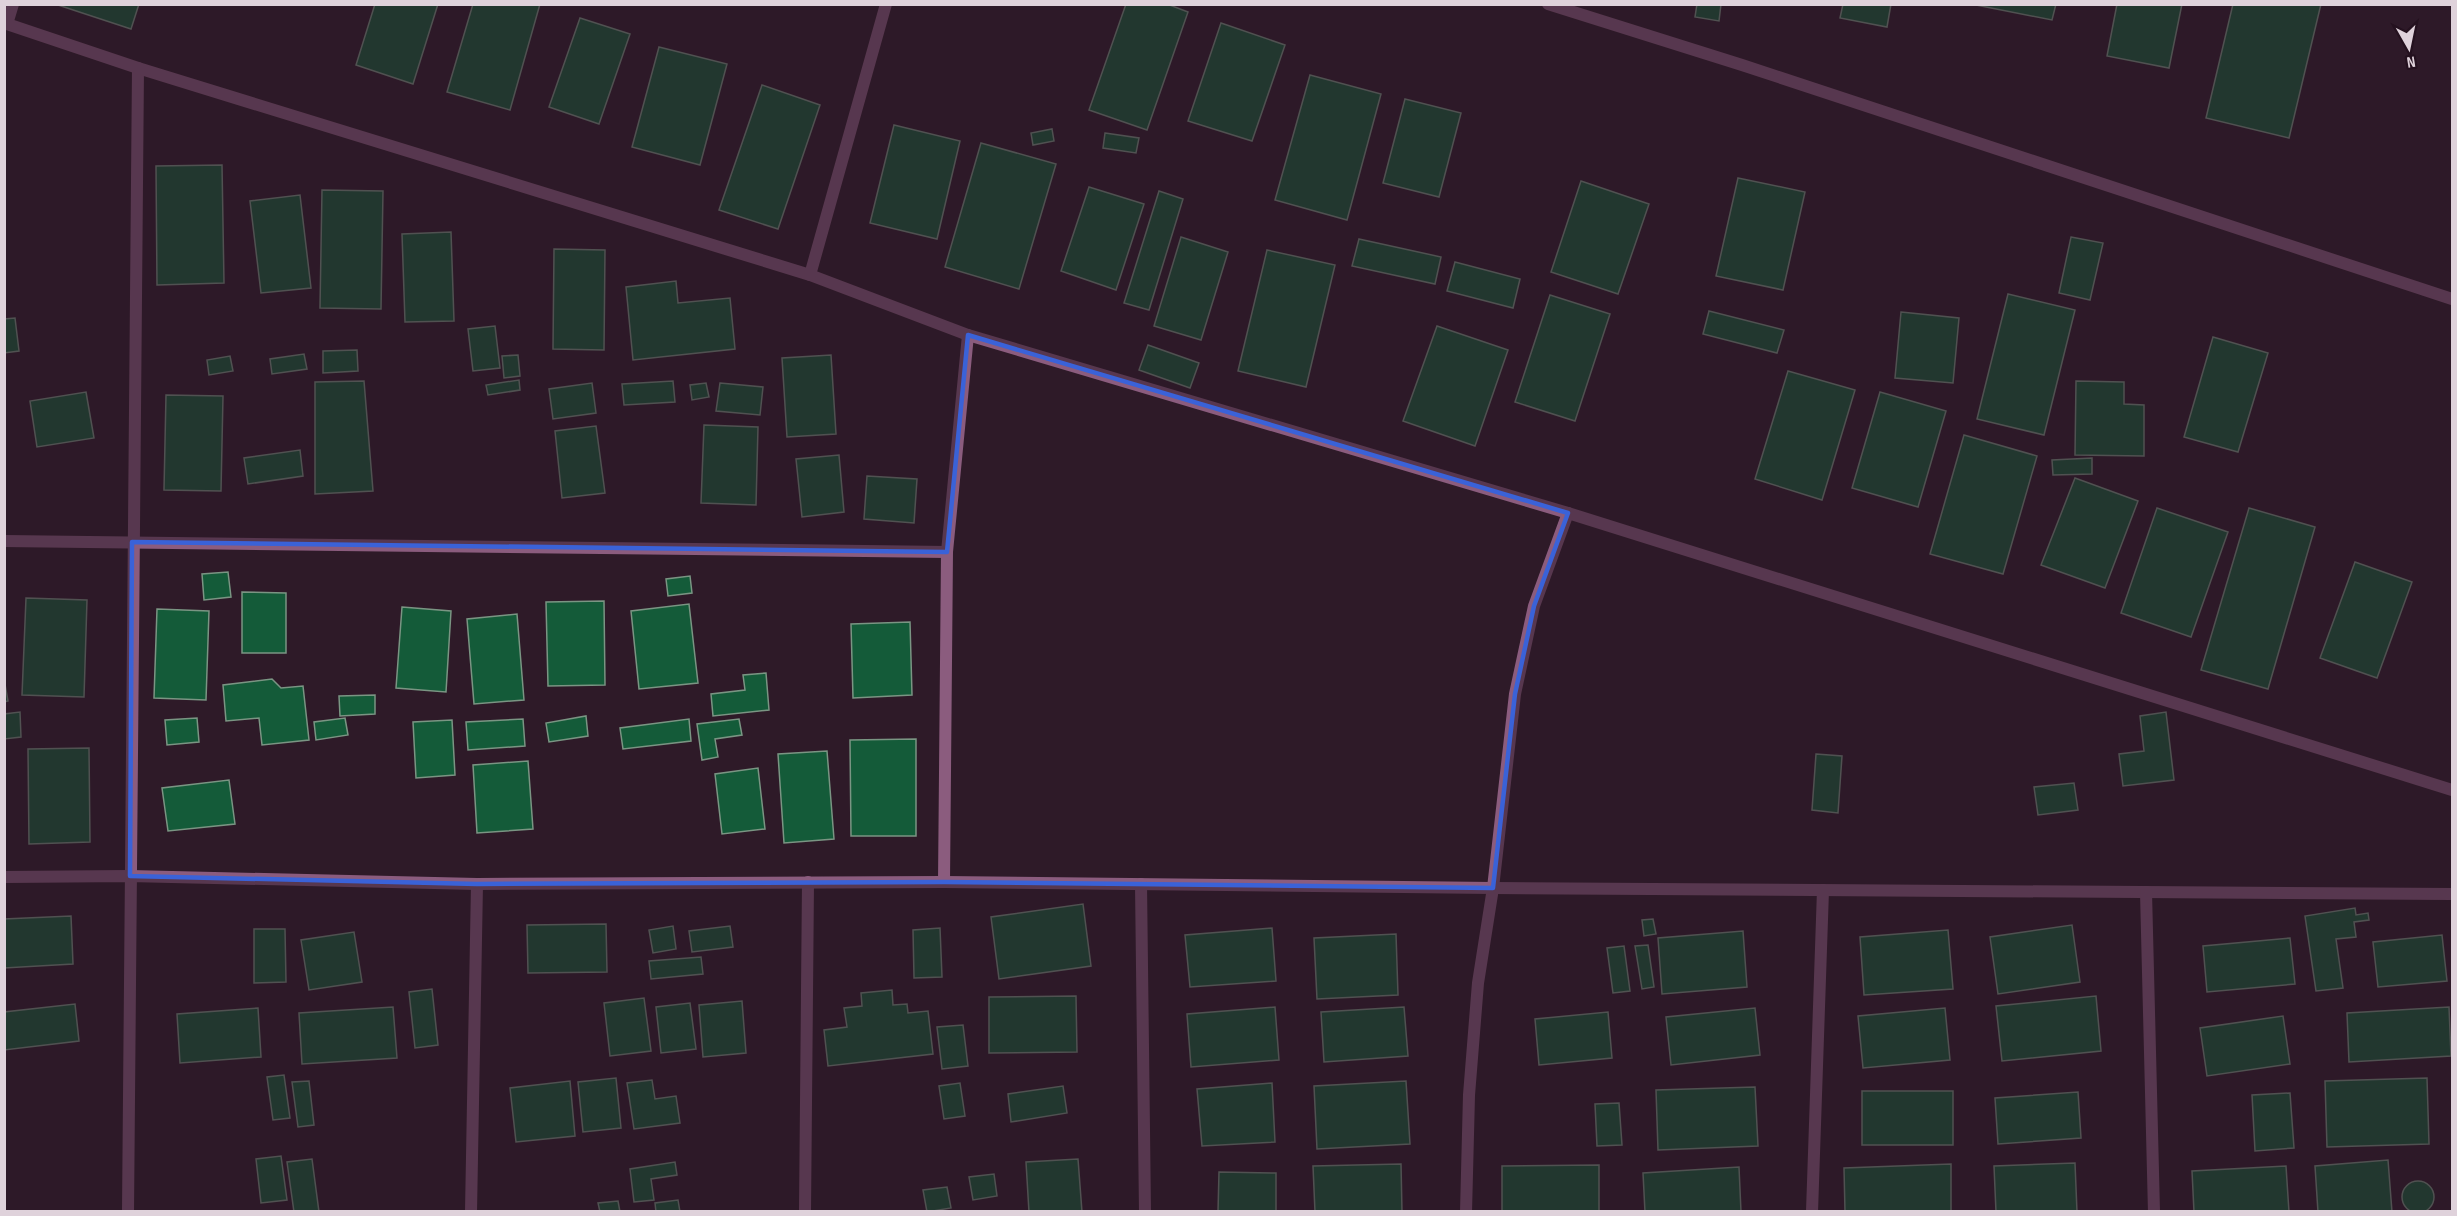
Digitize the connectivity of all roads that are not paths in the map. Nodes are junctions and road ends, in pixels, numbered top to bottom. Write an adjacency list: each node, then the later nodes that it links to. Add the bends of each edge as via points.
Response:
1 (13, 4): 4 (street)
2 (886, 4): 6 (street)
3 (1548, 4): 7 (street)
4 (6, 23): 5 (street)
5 (138, 68): 6 (street); 11 (street)
6 (810, 275): 8 (street)
7 (2452, 299)
8 (968, 335): 9 (street); 12 (street)
9 (1568, 513): 13 (street); 20 (street, via 1534,606 1515,694)
10 (4, 541): 11 (street)
11 (132, 542): 12 (street); 14 (street)
12 (947, 552): 17 (street)
13 (2452, 790)
14 (130, 876): 15 (street); 18 (street); 24 (street)
15 (4, 877)
16 (808, 882): 17 (street); 18 (street); 26 (street)
17 (944, 882): 19 (street)
18 (477, 884): 25 (street)
19 (1141, 884): 20 (street); 27 (street)
20 (1493, 888): 21 (street); 28 (street, via 1478,983 1469,1095)
21 (1823, 890): 22 (street); 29 (street)
22 (2146, 892): 23 (street); 30 (street)
23 (2452, 894)
24 (128, 1212)
25 (471, 1212)
26 (805, 1212)
27 (1144, 1212)
28 (1466, 1212)
29 (1812, 1212)
30 (2154, 1212)

